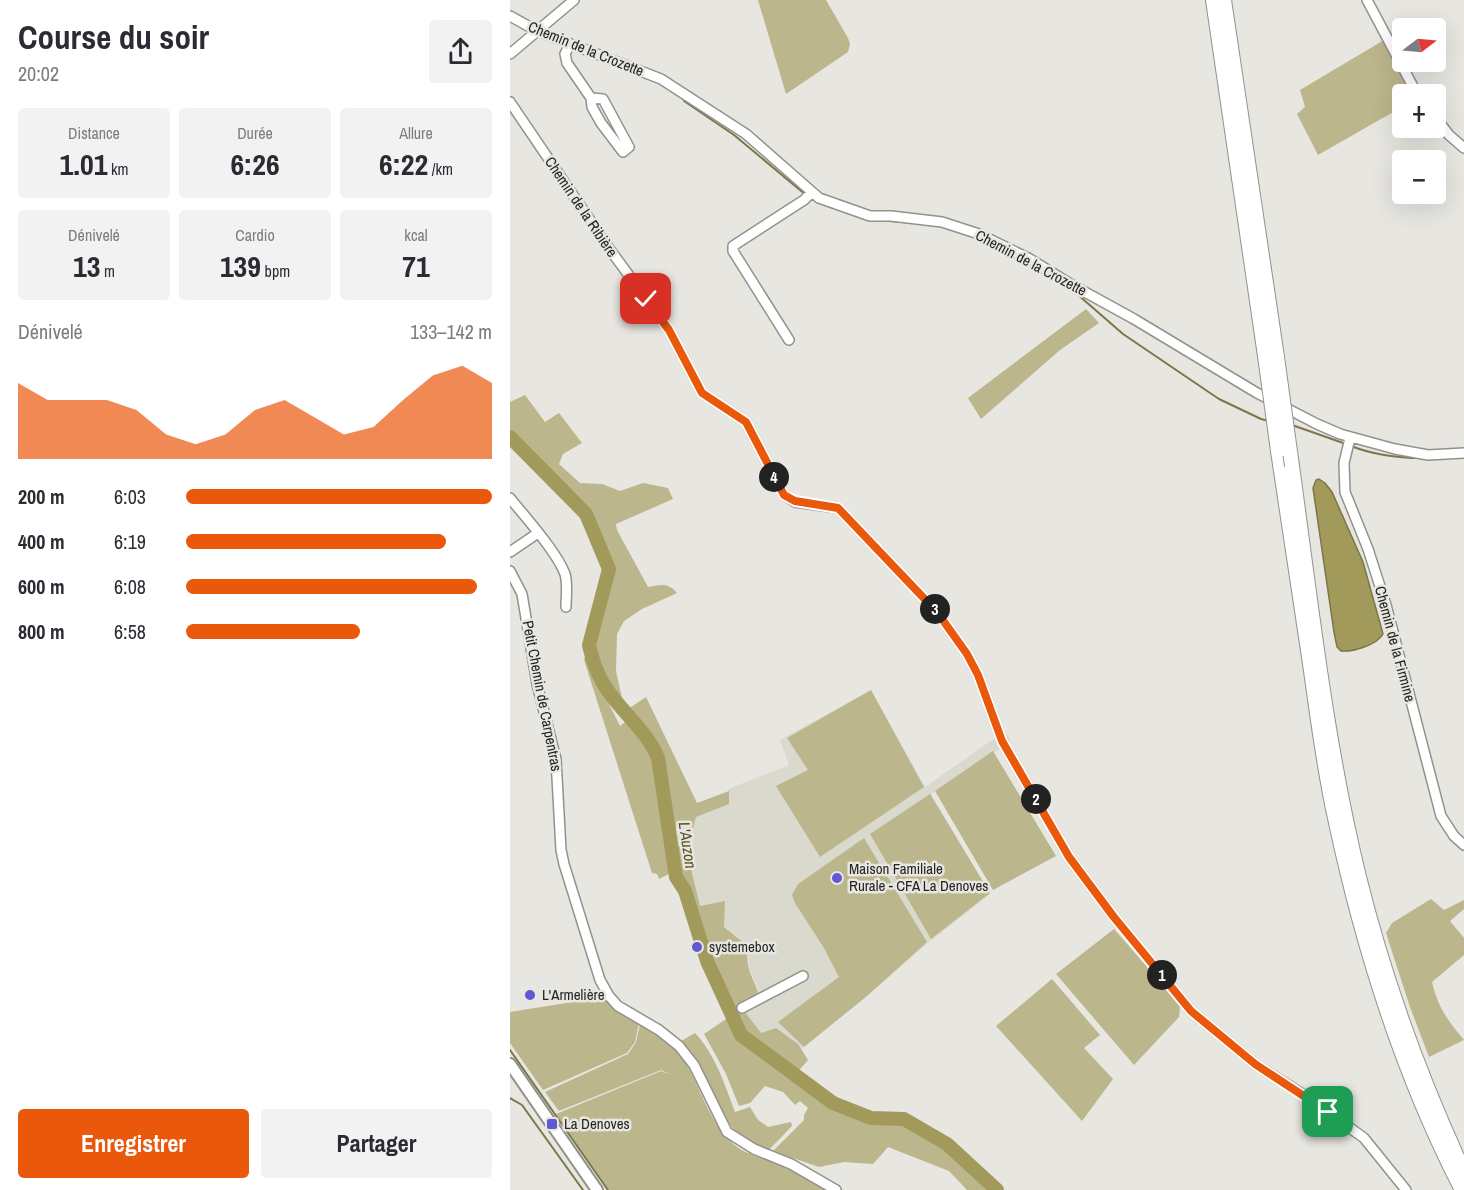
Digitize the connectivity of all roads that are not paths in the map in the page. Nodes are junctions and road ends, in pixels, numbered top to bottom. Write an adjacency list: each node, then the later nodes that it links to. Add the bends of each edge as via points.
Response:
1 (574, 0): 6 (street)
2 (1212, 0): 7 (highway)
3 (1226, 0): 7 (highway)
4 (1367, 0): 10 (street)
5 (510, 15): 6 (street, Chemin de la Crozette)
6 (537, 32): 8 (street, Chemin de la Crozette); 9 (street)
7 (1224, 41): 17 (highway)
8 (570, 44): 11 (street, via 565,54 567,63); 15 (street, Chemin de la Crozette, via 661,79 746,134)
9 (510, 54)
10 (1412, 84)
11 (591, 98): 11 (street, via 601,123 623,152 629,147 609,108 603,99)
12 (510, 102): 33 (street, Chemin de la Ribière, via 669,330 702,393 746,422 784,495 795,501 838,508 937,612 967,654 1002,741 1069,857 1191,1011 1255,1064 1364,1138)
13 (1446, 131): 14 (street)
14 (1464, 148)
15 (812, 192): 16 (street, via 733,246); 18 (street, Chemin de la Crozette, via 870,216 942,222 979,234 1030,259 1257,393)
16 (789, 340)
17 (1271, 357): 30 (highway, bridge, via 1292,466 1329,721 1359,878 1412,1047); 34 (highway, bridge, via 1278,451 1334,816 1378,981 1401,1050)
18 (1350, 438): 19 (street, Chemin de la Crozette, via 1428,454); 26 (street, Chemin de la Firmine, via 1344,463 1345,492 1386,605 1441,816)
19 (1464, 453)
20 (510, 498): 21 (street)
21 (538, 533): 22 (street); 25 (street, via 564,573)
22 (510, 552)
23 (510, 571): 24 (street, Petit Chemin de Carpentras)
24 (513, 586): 32 (street, Petit Chemin de Carpentras, via 522,594 537,684 556,759 564,864 604,989 618,1006 679,1046 694,1065 727,1132)
25 (566, 607)
26 (1464, 845)
27 (803, 976): 28 (street)
28 (742, 1008)
29 (510, 1064): 31 (main road)
30 (1464, 1172)
31 (597, 1190)
32 (836, 1190)
33 (1406, 1190)
34 (1461, 1190)

